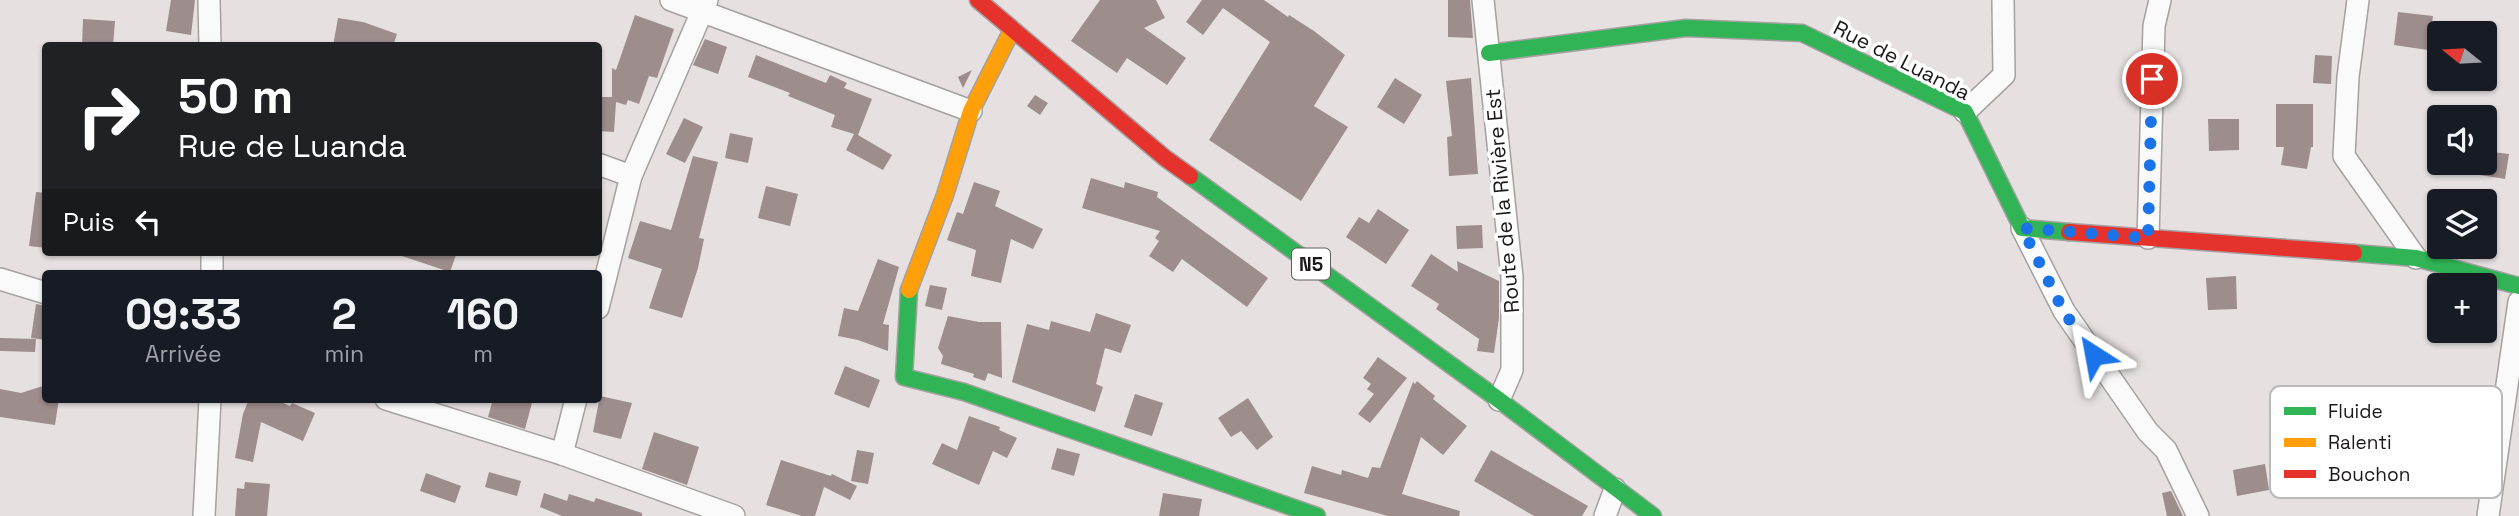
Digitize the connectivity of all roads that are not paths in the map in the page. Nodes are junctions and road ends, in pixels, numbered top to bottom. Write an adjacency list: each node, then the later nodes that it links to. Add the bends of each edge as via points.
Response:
1 (209, 0): 10 (street)
2 (671, 0): 8 (street)
3 (978, 0): 9 (main road, N5)
4 (1483, 0): 11 (street, Route de la Rivière Est)
5 (2003, 0): 13 (street, via 2004,75)
6 (2160, 0): 17 (street, via 2154,26)
7 (2358, 0): 18 (street, via 2344,156)
8 (705, 6): 12 (street); 15 (street)
9 (1012, 30): 12 (main road); 24 (main road, N5, via 1165,158)
10 (216, 42)
11 (1489, 53): 13 (main road, Rue de Luanda, via 1686,29 1802,33); 24 (street, Route de la Rivière Est, via 1512,277 1513,370)
12 (971, 111): 34 (main road, via 908,294 904,377 964,392)
13 (1965, 112): 16 (main road, Rue de Luanda)
14 (602, 165): 15 (street)
15 (631, 176): 22 (street)
16 (2022, 228): 17 (main road); 37 (street, via 2064,312 2148,432 2166,450)
17 (2148, 238): 18 (main road)
18 (2416, 258): 20 (main road)
19 (0, 279): 21 (street)
20 (2519, 286)
21 (42, 292)
22 (602, 292)
23 (2519, 302): 28 (street)
24 (1499, 400): 30 (main road, N5)
25 (210, 403): 32 (street)
26 (399, 403): 29 (street)
27 (575, 403): 29 (street)
28 (2502, 419)
29 (562, 454): 33 (street)
30 (1615, 489): 35 (street); 36 (main road, N5)
31 (2491, 498): 38 (street)
32 (204, 516)
33 (734, 516)
34 (1317, 516)
35 (1605, 516)
36 (1653, 516)
37 (2198, 516)
38 (2488, 516)

